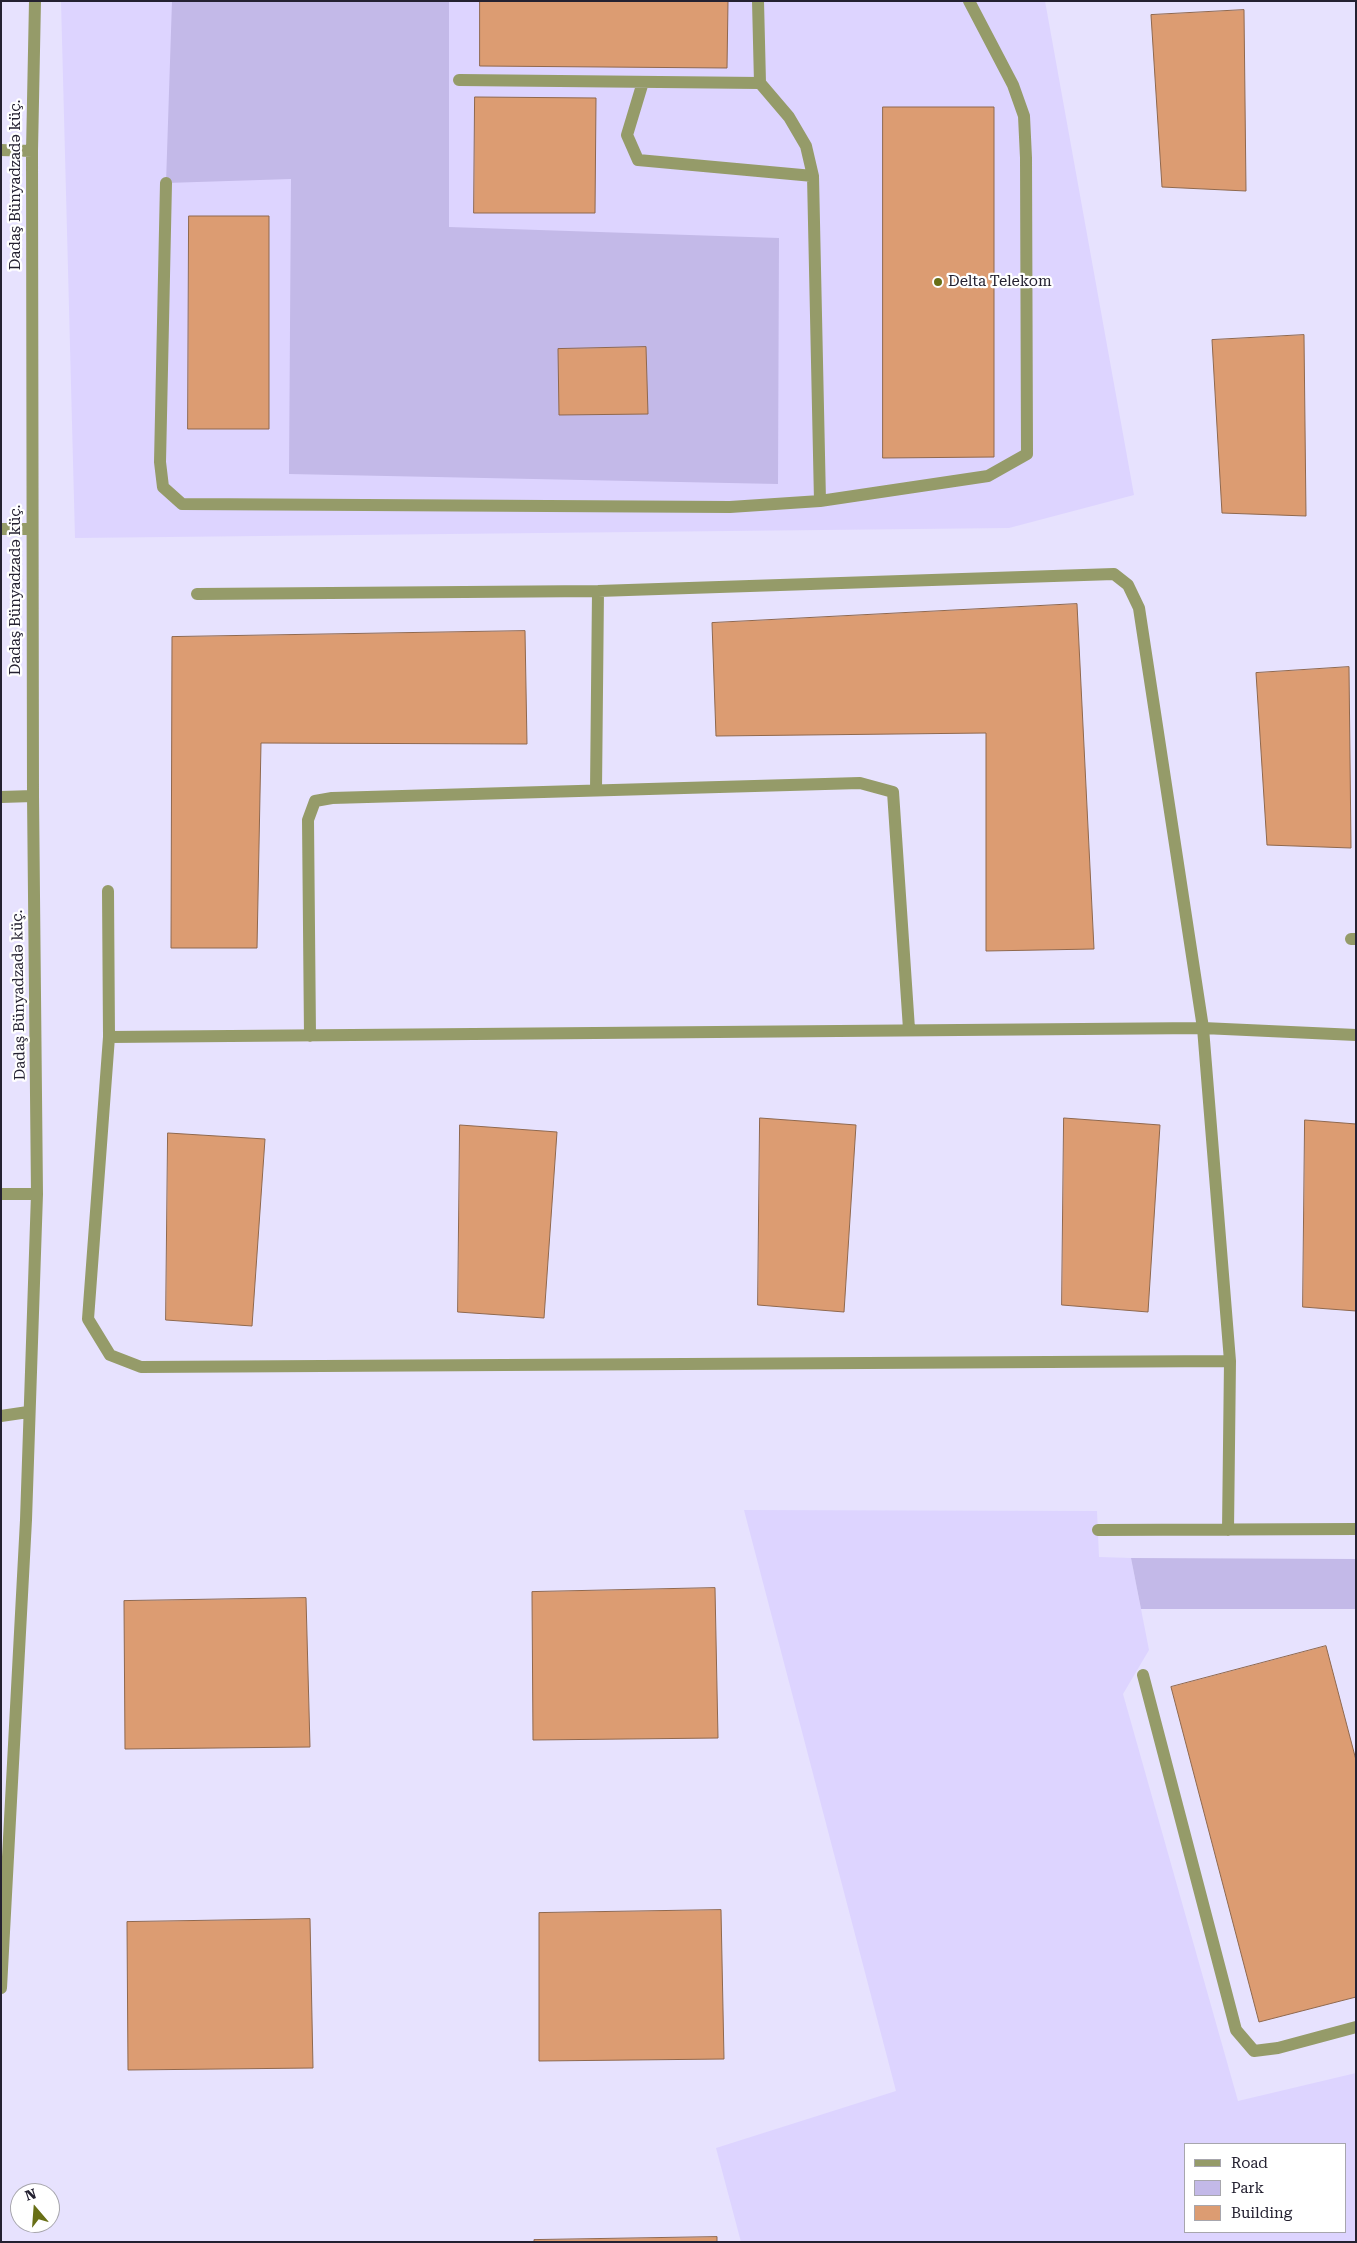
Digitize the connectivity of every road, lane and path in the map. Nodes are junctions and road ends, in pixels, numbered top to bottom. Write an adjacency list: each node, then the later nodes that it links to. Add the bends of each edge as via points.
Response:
1 (35, 1): 8 (street, Dadaş Bünyadzadə küç.)
2 (758, 1): 6 (street)
3 (969, 1): 11 (street, via 1013,85 1024,116 1027,454 988,476)
4 (459, 80): 5 (street)
5 (643, 82): 6 (street); 9 (street, via 627,135 638,160)
6 (760, 83): 9 (street, via 789,117 806,146)
7 (1, 150): 8 (street)
8 (32, 151): 13 (street, Dadaş Bünyadzadə küç.)
9 (813, 176): 11 (street)
10 (166, 183): 11 (street, via 160,462 163,487 182,504 730,507)
11 (820, 501)
12 (1, 529): 13 (street)
13 (32, 529): 17 (street, Dadaş Bünyadzadə küç.)
14 (598, 591): 15 (street); 16 (street); 20 (street, via 1114,574 1128,585 1139,608)
15 (197, 594)
16 (596, 790): 21 (street, via 860,783 893,792); 23 (street, via 315,801 308,820)
17 (33, 796): 18 (street); 26 (street, Dadaş Bünyadzadə küç.)
18 (1, 797)
19 (108, 891): 24 (street)
20 (1203, 1028): 21 (street); 22 (street); 27 (street)
21 (910, 1029): 23 (street)
22 (1356, 1035)
23 (310, 1036): 24 (street)
24 (109, 1037): 27 (street, via 88,1320 110,1356 142,1367)
25 (1, 1194): 26 (street)
26 (37, 1194): 28 (street, Dadaş Bünyadzadə küç.)
27 (1230, 1361): 32 (street)
28 (28, 1412): 29 (street); 34 (street, Dadaş Bünyadzadə küç., via 26,1520)
29 (1, 1416)
30 (1356, 1529): 32 (street)
31 (1098, 1530): 32 (street)
32 (1228, 1530)
33 (1143, 1675): 35 (street, via 1236,2030 1254,2051 1278,2048)
34 (1, 1988)
35 (1356, 2027)

